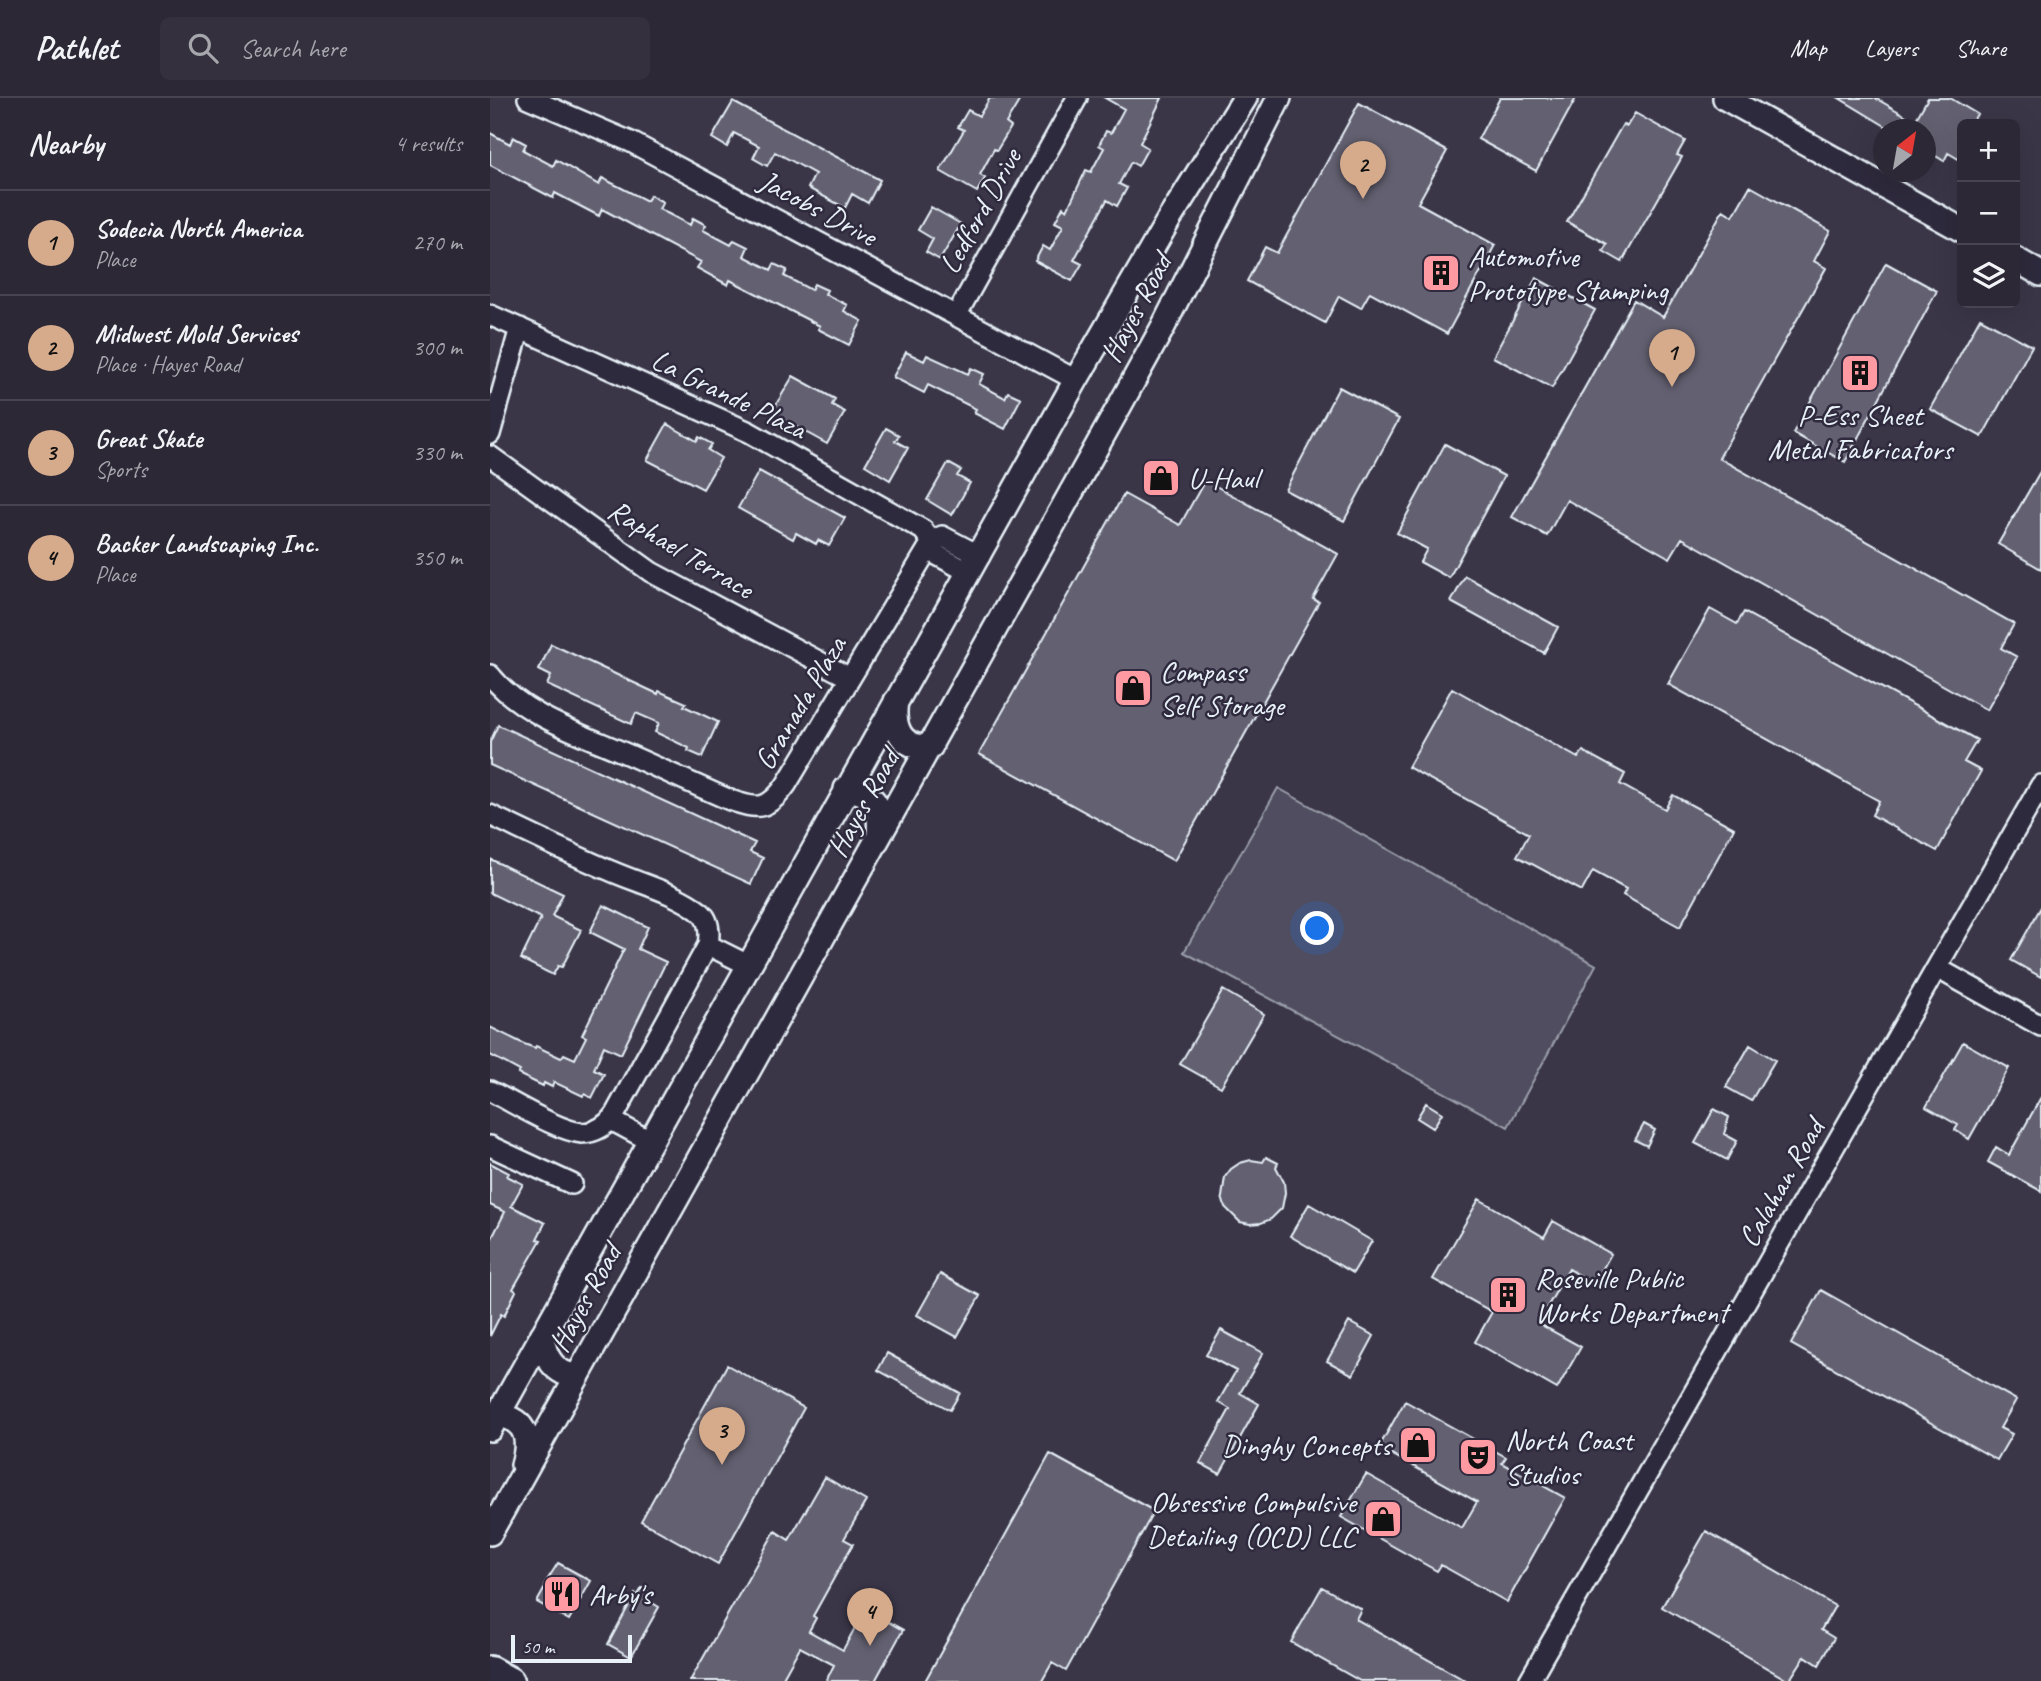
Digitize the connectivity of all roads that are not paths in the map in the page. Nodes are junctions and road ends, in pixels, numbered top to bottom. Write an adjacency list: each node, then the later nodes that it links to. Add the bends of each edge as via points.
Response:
1 (528, 98): 12 (street, Jacobs Drive, via 631,142)
2 (1077, 98): 12 (street, Ledford Drive)
3 (1245, 98): 6 (street, Hayes Road)
4 (1279, 98): 7 (street, Hayes Road)
5 (1725, 98): 8 (street)
6 (1189, 187): 7 (street); 14 (street, Hayes Road)
7 (1224, 206): 22 (street, Hayes Road, via 1123,401)
8 (1957, 227)
9 (2020, 262): 10 (street)
10 (2041, 274)
11 (490, 315): 13 (street, La Grande Plaza)
12 (956, 316): 14 (street, Jacobs Drive)
13 (520, 328): 15 (street); 17 (street, La Grande Plaza, via 749,432 923,530)
14 (1076, 380): 18 (street, Hayes Road)
15 (490, 434)
16 (490, 456): 20 (street, Raphael Terrace, via 651,572)
17 (932, 542): 18 (street, via 942,536); 20 (street, Granada Plaza)
18 (975, 564): 21 (street, Hayes Road)
19 (490, 675): 20 (street, Granada Plaza, via 522,703 562,726 730,800 759,807 777,798)
20 (850, 678)
21 (896, 701): 22 (street, via 898,732 914,744); 24 (street, Hayes Road)
22 (931, 746): 26 (street, Hayes Road)
23 (2041, 785): 29 (street, Calahan Road)
24 (846, 789): 26 (street, via 874,801 880,817); 28 (street, Hayes Road)
25 (490, 815): 27 (street, via 701,912 708,924)
26 (879, 839): 37 (street, Hayes Road)
27 (708, 945): 28 (street); 32 (street)
28 (748, 965): 33 (street, Hayes Road)
29 (1937, 968): 30 (street); 43 (street, Calahan Road)
30 (2041, 1026)
31 (490, 1091): 32 (street, via 572,1130 589,1132)
32 (611, 1120): 33 (street)
33 (650, 1141): 36 (street, Hayes Road)
34 (490, 1146): 35 (street)
35 (572, 1184)
36 (542, 1335): 37 (street, via 553,1366); 38 (street, Hayes Road)
37 (578, 1376): 39 (street, Hayes Road)
38 (494, 1422): 39 (street, via 512,1419 527,1437)
39 (517, 1485): 40 (street, Hayes Road)
40 (490, 1533)
41 (490, 1670): 42 (main road)
42 (510, 1681)
43 (1529, 1681)

